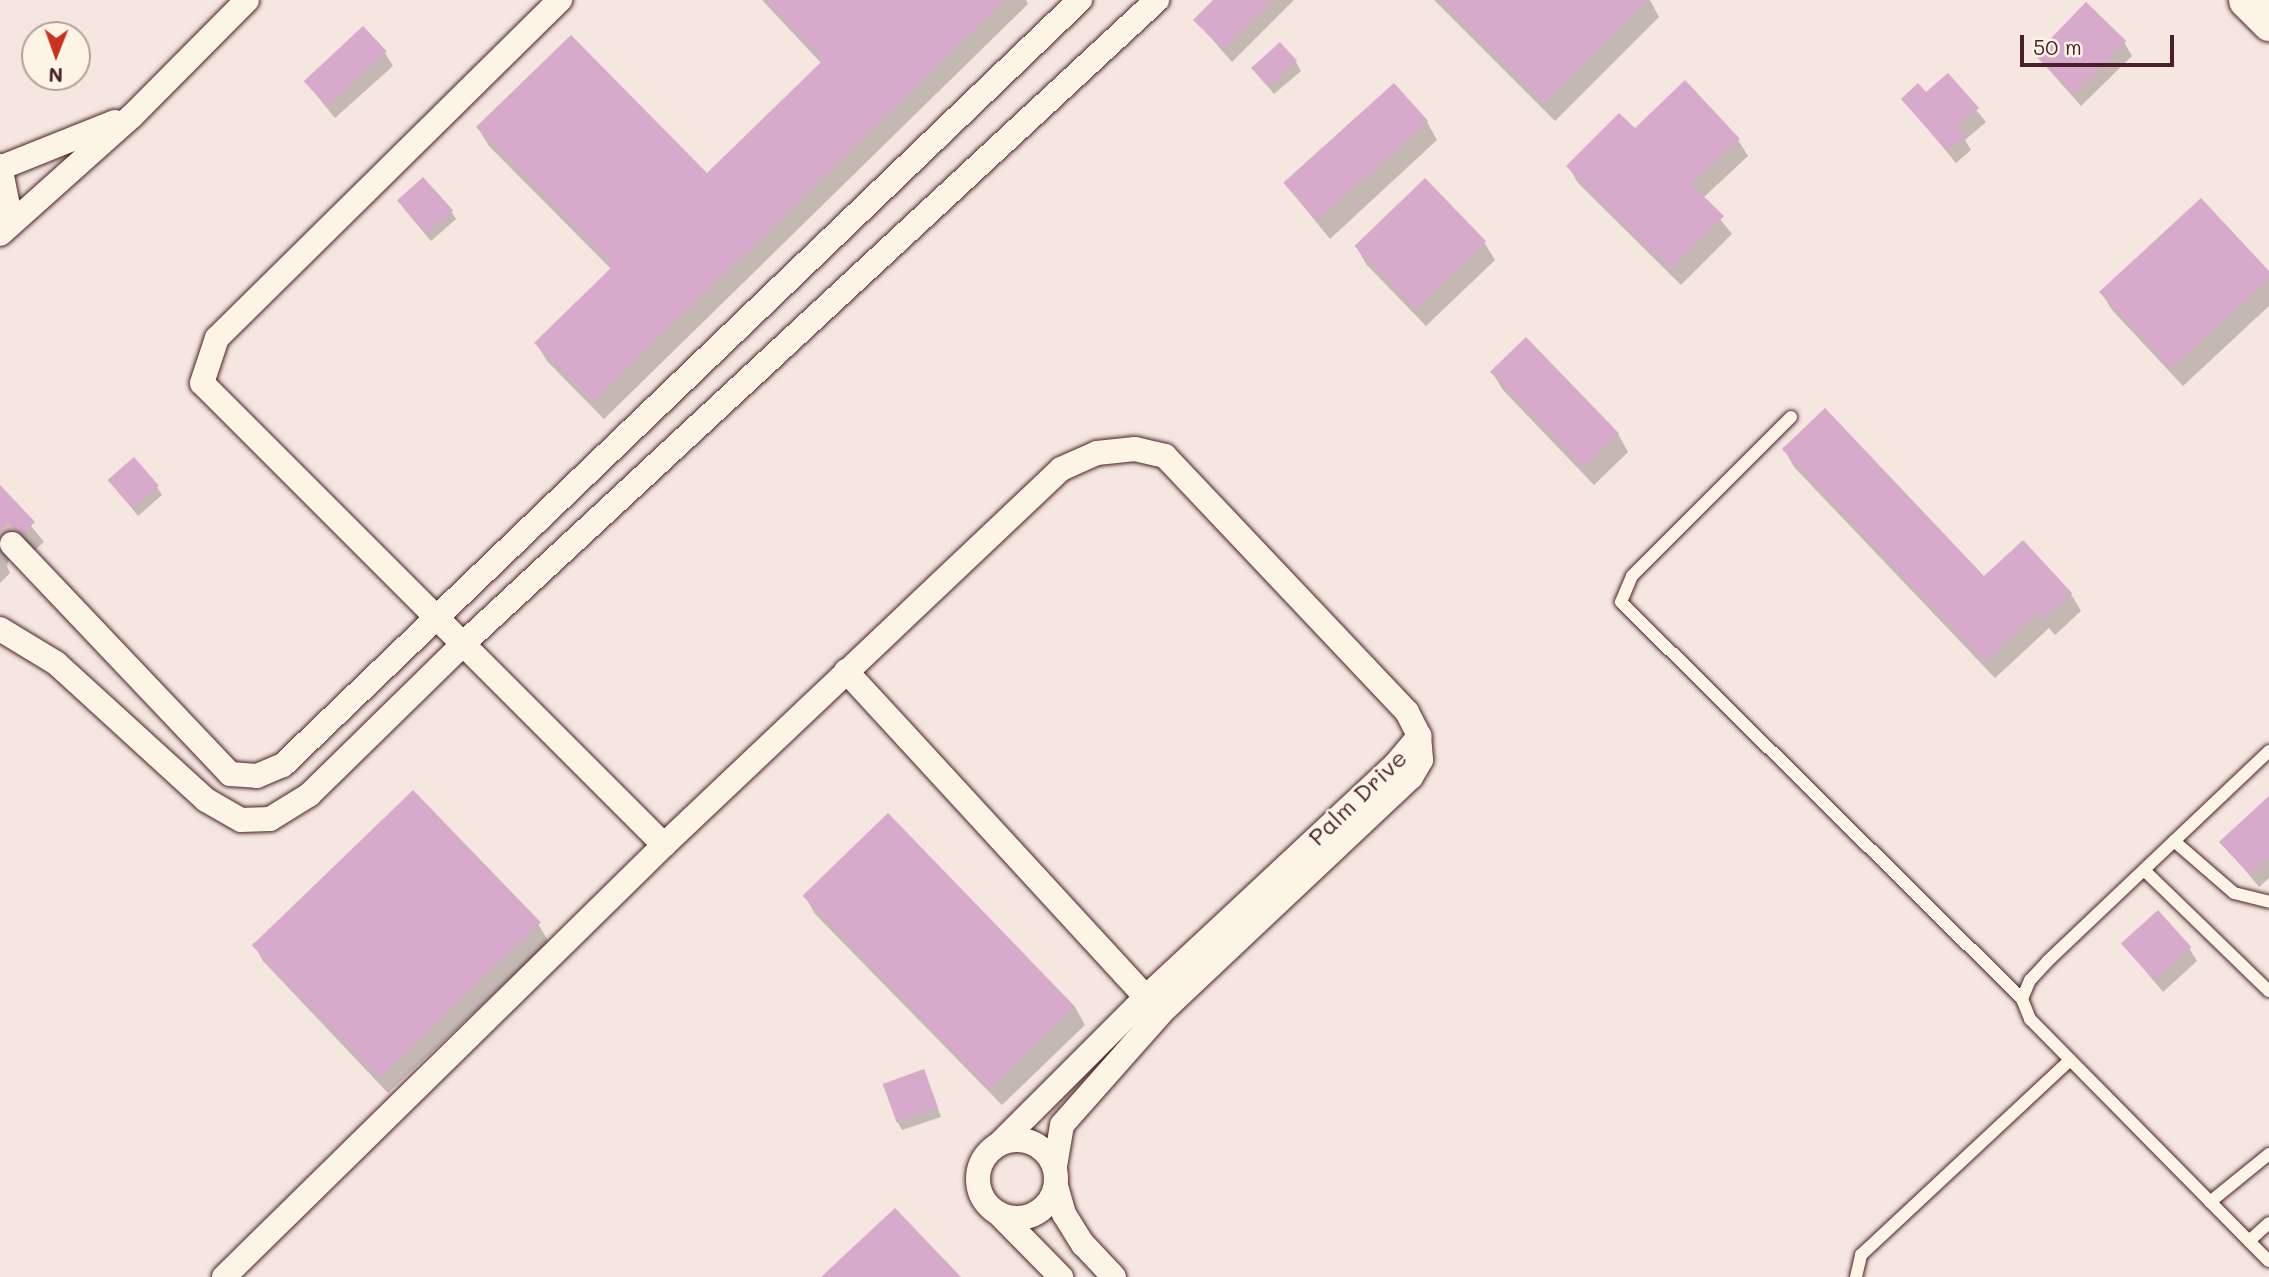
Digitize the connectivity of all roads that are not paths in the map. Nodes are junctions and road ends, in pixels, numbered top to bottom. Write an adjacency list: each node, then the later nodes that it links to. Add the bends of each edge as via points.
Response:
1 (247, 0): 5 (street)
2 (560, 0): 11 (street, via 217,338 202,383)
3 (1080, 0): 11 (street)
4 (1157, 0): 13 (street)
5 (132, 116): 6 (street); 8 (street)
6 (0, 167): 7 (street, via 8,206)
7 (0, 218)
8 (0, 234)
9 (1791, 417): 21 (lane, via 1632,576 1621,602)
10 (12, 544): 11 (street, via 230,774 257,776 282,765)
11 (434, 615): 13 (street)
12 (0, 629): 13 (street, via 56,663 206,800 241,820 270,819 309,795)
13 (463, 644): 17 (street)
14 (846, 671): 17 (street); 22 (street); 22 (street, Palm Drive, via 1061,469 1097,453 1135,449 1165,456 1407,712 1419,736 1421,760 1411,777)
15 (2269, 751): 16 (lane)
16 (2174, 841): 18 (lane); 19 (lane, via 2234,893)
17 (664, 845): 32 (street)
18 (2144, 870): 20 (lane); 21 (lane, via 2047,962 2030,980)
19 (2269, 902)
20 (2269, 991)
21 (2022, 999): 23 (lane, via 2030,1019)
22 (1153, 1005): 24 (street, Palm Drive); 26 (street, Palm Drive, via 1062,1125)
23 (2070, 1060): 27 (lane); 35 (lane, via 1860,1255)
24 (999, 1144): 26 (street, Palm Drive, via 1020,1140 1041,1147); 28 (street, Palm Drive, via 981,1162 978,1188 988,1206)
25 (2269, 1154): 27 (lane)
26 (1055, 1176): 28 (street, Palm Drive, via 1045,1208 1028,1217); 34 (street, Palm Drive, via 1064,1214 1083,1244)
27 (2210, 1202): 30 (lane)
28 (1001, 1216): 33 (street, Palm Drive)
29 (2269, 1223): 30 (lane)
30 (2249, 1241): 31 (lane)
31 (2269, 1261)
32 (224, 1277)
33 (1061, 1277)
34 (1114, 1277)
35 (1856, 1277)

